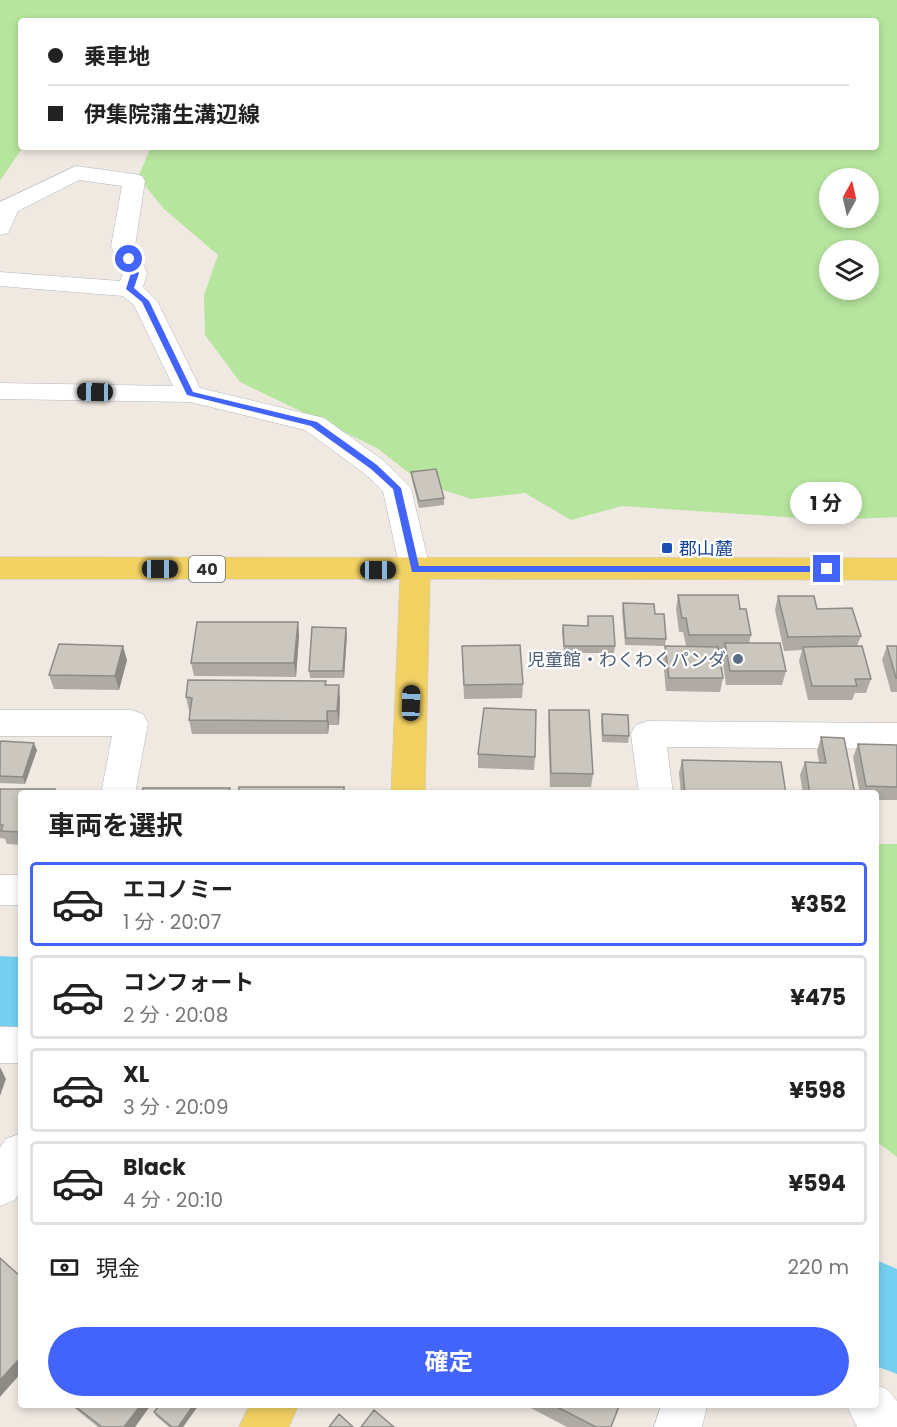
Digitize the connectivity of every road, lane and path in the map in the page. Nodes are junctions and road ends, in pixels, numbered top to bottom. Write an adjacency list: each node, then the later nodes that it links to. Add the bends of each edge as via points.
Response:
1 (0, 228): 3 (street, via 8,207 76,172 134,181 123,246 135,273)
2 (0, 279): 3 (street)
3 (130, 289): 5 (street, via 145,301)
4 (0, 391): 5 (street)
5 (190, 394): 7 (street, via 314,424 374,467 397,488)
6 (0, 568): 7 (main road, 40)
7 (415, 569): 8 (main road, 40); 12 (main road)
8 (897, 569)
9 (0, 723): 11 (street, via 131,723)
10 (897, 736): 13 (street, via 648,734)
11 (119, 790)
12 (408, 790)
13 (655, 790)
14 (0, 890): 15 (street)
15 (18, 890)
16 (0, 1045): 17 (street)
17 (18, 1045)
18 (18, 1158): 19 (street)
19 (0, 1185)
20 (274, 1408): 23 (main road)
21 (683, 1408): 24 (street)
22 (872, 1408): 25 (street)
23 (263, 1427)
24 (678, 1427)
25 (889, 1427)

